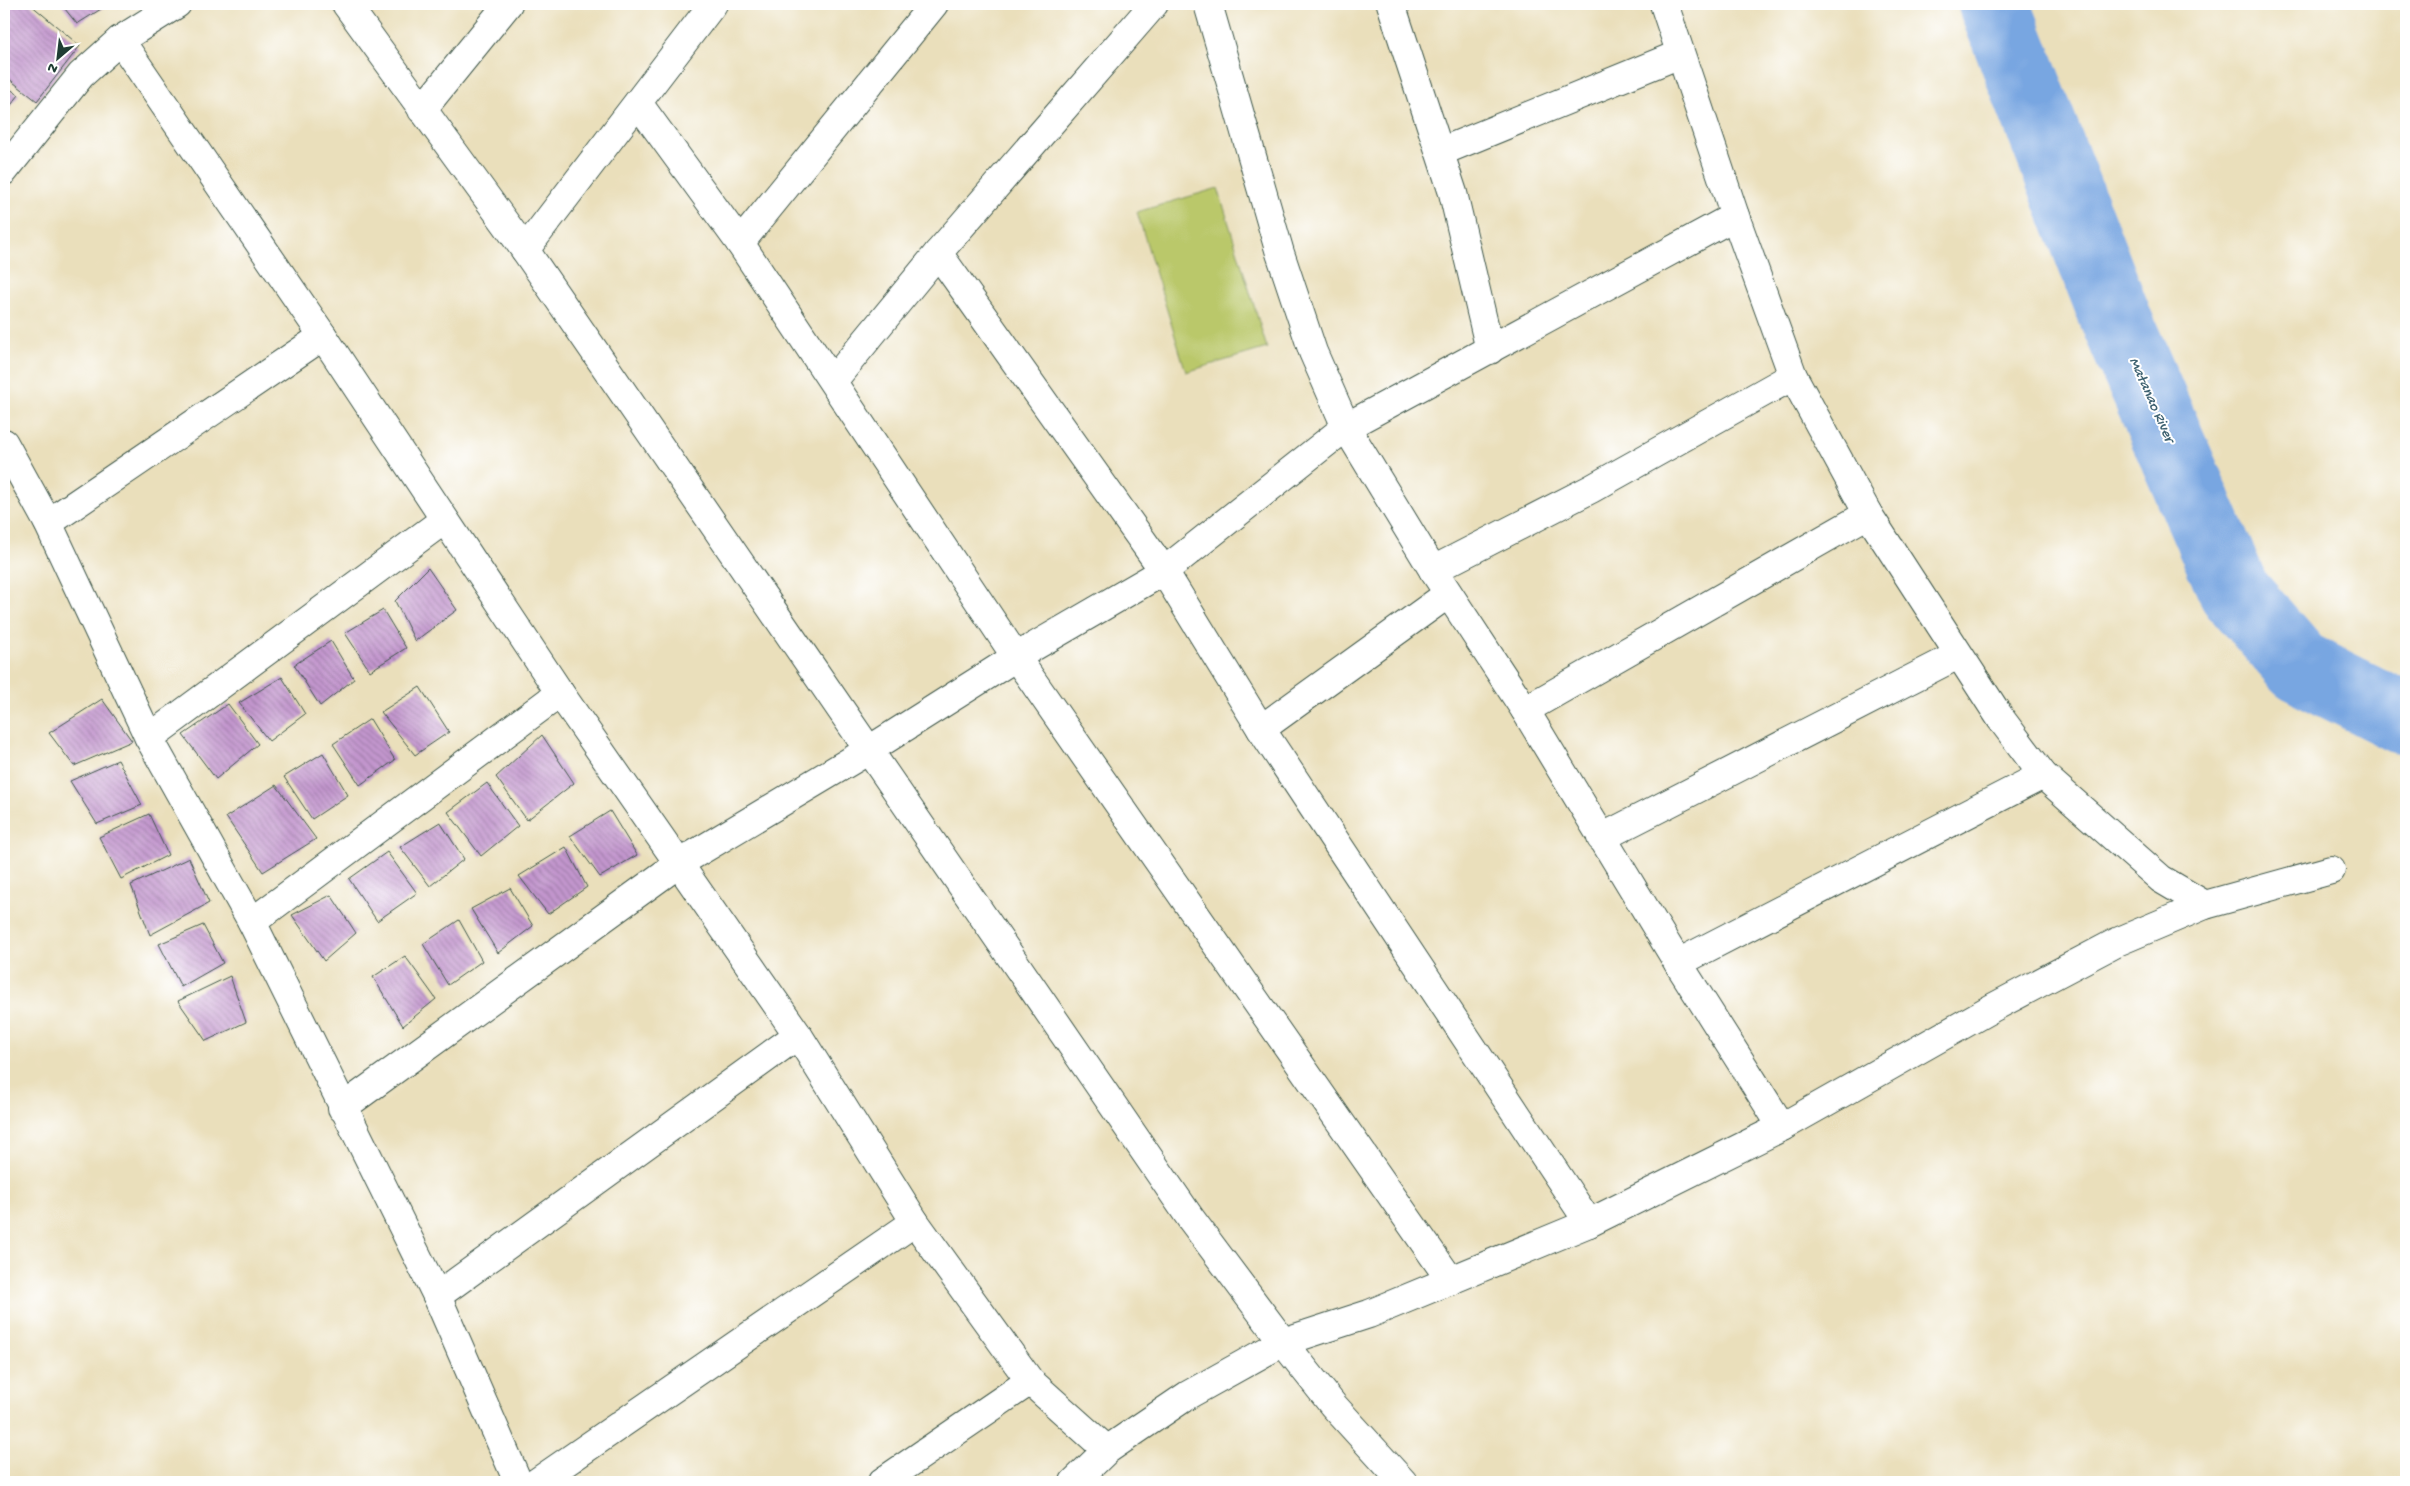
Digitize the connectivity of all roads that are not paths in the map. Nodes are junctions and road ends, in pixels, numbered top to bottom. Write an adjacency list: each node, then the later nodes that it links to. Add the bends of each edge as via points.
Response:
1 (178, 4): 10 (street)
2 (346, 4): 13 (street)
3 (508, 4): 13 (street)
4 (713, 4): 12 (street)
5 (934, 4): 17 (street)
6 (1154, 4): 19 (street)
7 (1208, 4): 24 (street, via 1280,253 1313,352)
8 (1391, 4): 14 (street)
9 (1664, 4): 11 (street)
10 (120, 40): 15 (street, via 81,74); 20 (street)
11 (1680, 54): 14 (street); 16 (street)
12 (638, 103): 17 (street); 18 (street)
13 (422, 110): 18 (street)
14 (1440, 152): 21 (street, via 1453,192)
15 (4, 171)
16 (1735, 216): 21 (street); 22 (street)
17 (740, 243): 23 (street)
18 (525, 250): 38 (street)
19 (938, 253): 23 (street); 30 (street)
20 (323, 336): 27 (street); 28 (street)
21 (1490, 350): 24 (street)
22 (1793, 376): 26 (street); 29 (street, via 1591,489)
23 (833, 380): 33 (street)
24 (1346, 427): 29 (street); 30 (street)
25 (4, 443): 28 (street)
26 (1868, 514): 32 (street); 35 (street)
27 (444, 520): 34 (street); 37 (street)
28 (48, 522): 37 (street)
29 (1433, 570): 31 (street)
30 (1164, 571): 33 (street); 36 (street)
31 (1448, 594): 35 (street); 36 (street)
32 (1958, 655): 39 (street); 40 (street)
33 (1016, 657): 38 (street); 51 (street)
34 (560, 693): 41 (street); 44 (street)
35 (1525, 710): 40 (street)
36 (1261, 729): 50 (street)
37 (149, 738): 44 (street)
38 (869, 750): 41 (street); 53 (street, via 1191,1219)
39 (2043, 775): 43 (street, via 2161,879); 45 (street)
40 (1601, 838): 45 (street)
41 (678, 864): 46 (street); 47 (street)
42 (2331, 870): 43 (street)
43 (2205, 904): 48 (street, via 2117,942 1994,1007)
44 (252, 922): 47 (street)
45 (1678, 963): 48 (street)
46 (798, 1035): 49 (street); 52 (street)
47 (342, 1108): 52 (street)
48 (1782, 1127): 50 (street)
49 (915, 1222): 54 (street); 57 (street)
50 (1589, 1222): 51 (street)
51 (1451, 1281): 53 (street, via 1369,1314)
52 (437, 1296): 56 (street)
53 (1283, 1342): 55 (street, via 1188,1394); 60 (street, via 1333,1405)
54 (1030, 1381): 55 (street); 58 (street)
55 (1107, 1450): 59 (street)
56 (518, 1482)
57 (537, 1482)
58 (882, 1482)
59 (1074, 1482)
60 (1404, 1482)

